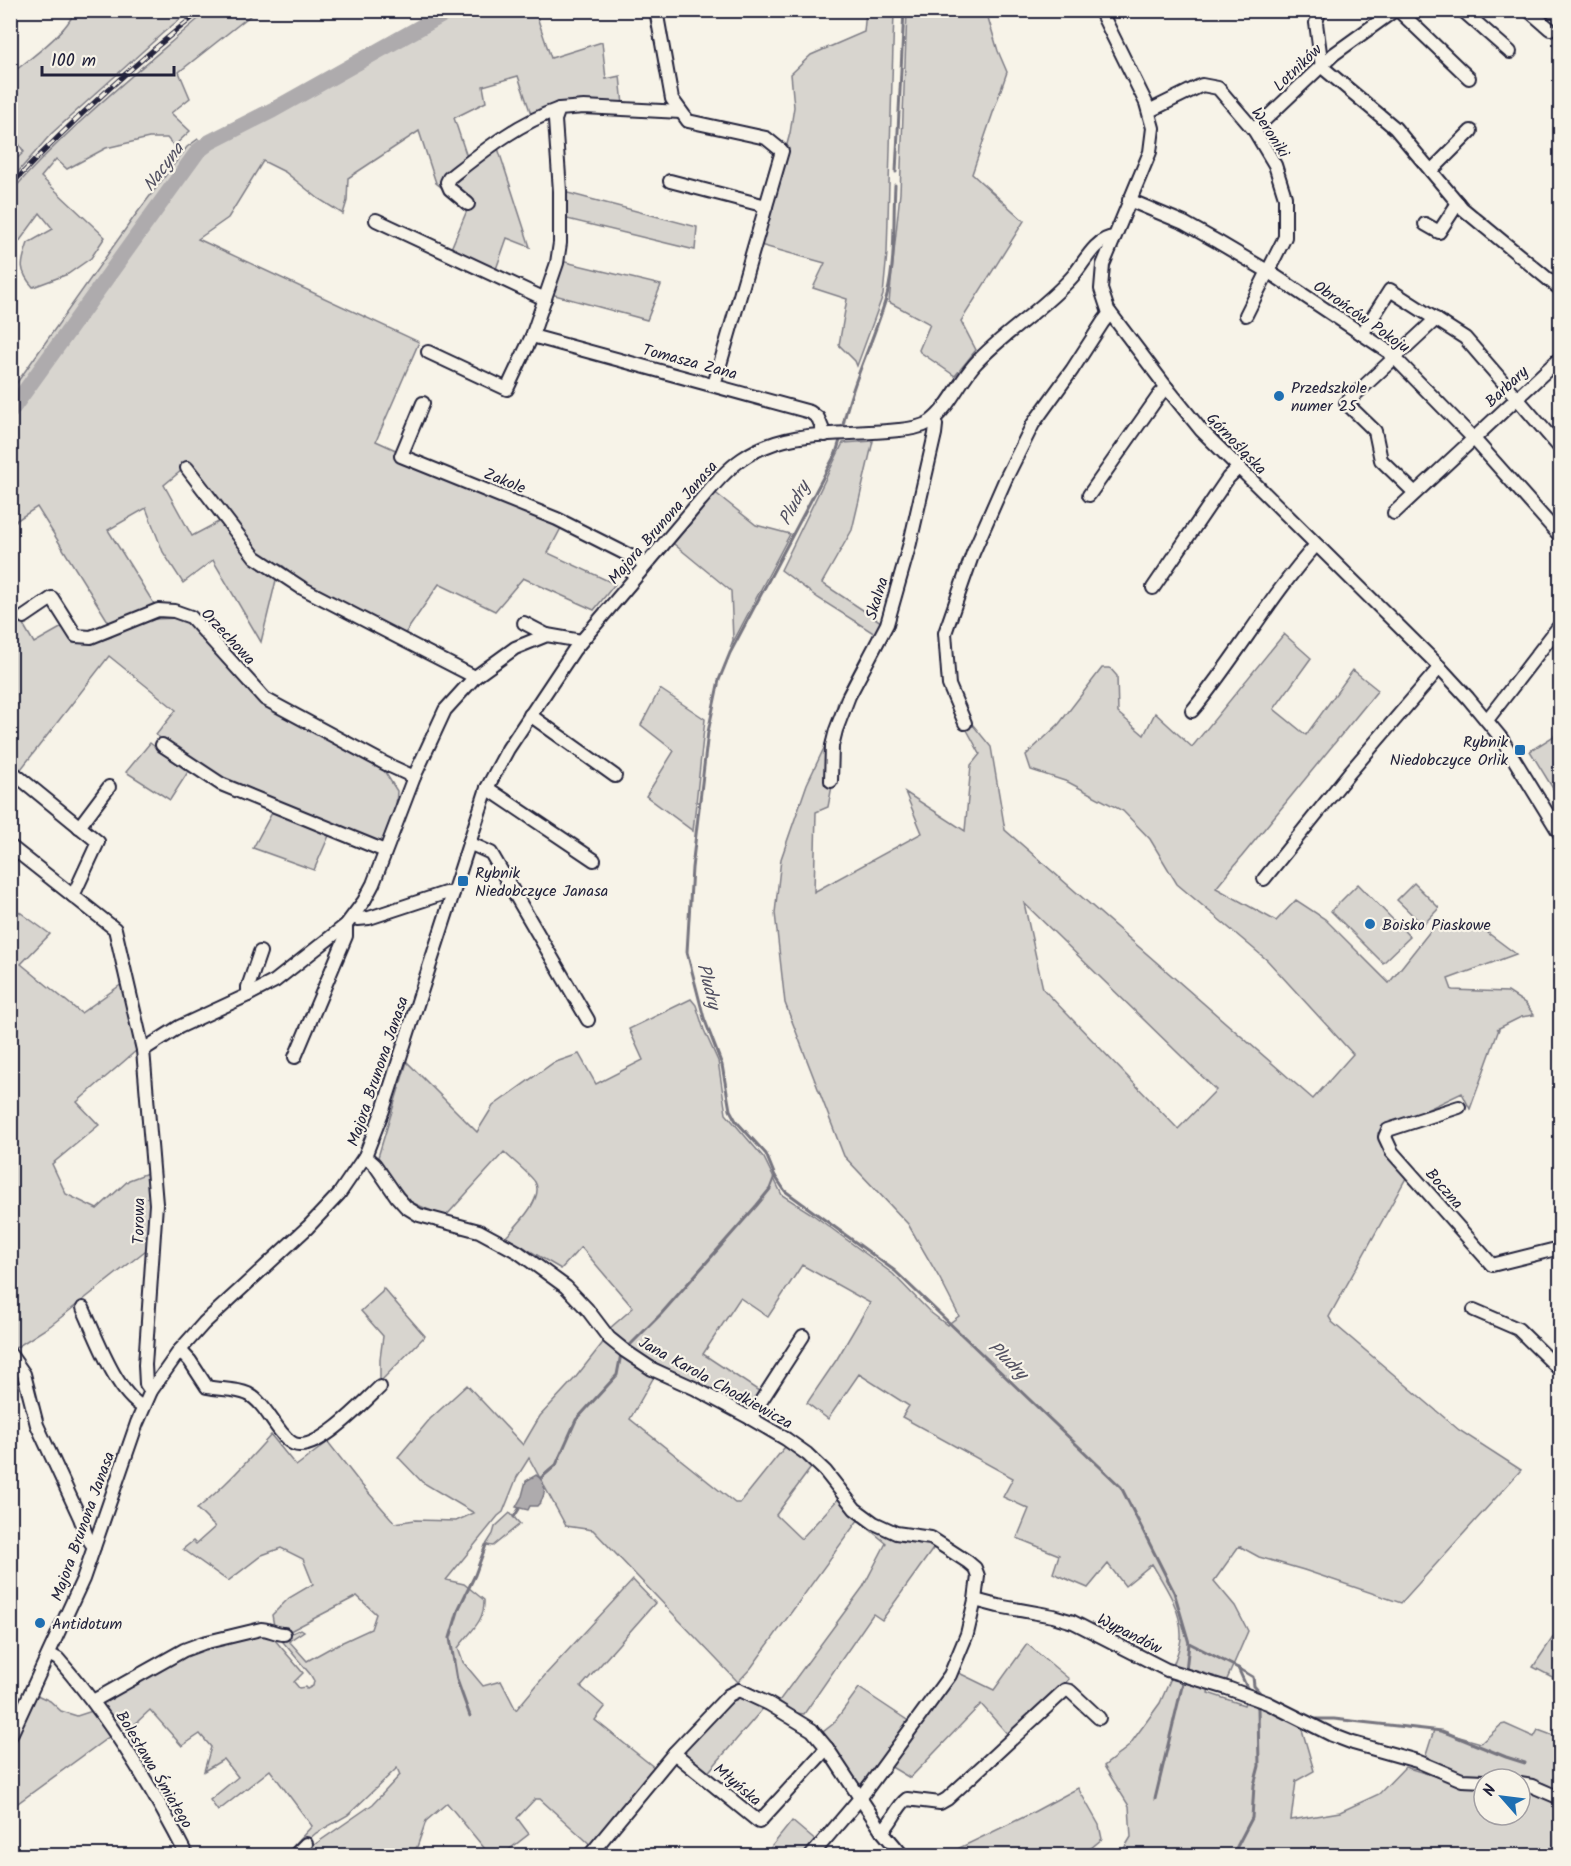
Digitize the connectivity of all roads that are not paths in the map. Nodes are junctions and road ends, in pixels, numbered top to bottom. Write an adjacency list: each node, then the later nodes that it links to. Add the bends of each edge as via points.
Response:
1 (657, 10): 13 (street, via 672,99)
2 (1100, 10): 12 (street, Górnośląska)
3 (1321, 10): 9 (street, via 1316,23)
4 (1397, 10): 9 (street, Lotników, via 1334,54); 10 (street)
5 (1462, 10): 8 (street)
6 (1528, 10): 7 (street)
7 (1550, 29)
8 (1510, 52)
9 (1322, 67): 14 (street, Lotników); 16 (street, via 1395,128)
10 (1469, 78)
11 (559, 109): 13 (street); 19 (street, via 509,133 449,178 450,189); 27 (street, via 555,120 561,191 560,243)
12 (1149, 111): 14 (street, Weroniki, via 1202,85 1218,88); 18 (street, Górnośląska, via 1153,128 1151,147)
13 (681, 112): 21 (street, via 688,121 766,138 782,152)
14 (1254, 130): 25 (street, Weroniki, via 1275,165 1285,197 1286,237)
15 (1470, 131): 16 (street)
16 (1431, 171): 20 (street)
17 (670, 181): 21 (street)
18 (1130, 200): 24 (street, Górnośląska); 25 (street, Obrońców Pokoju, via 1184,224)
19 (468, 204)
20 (1458, 204): 23 (street, via 1439,232); 26 (street)
21 (766, 206): 36 (street)
22 (376, 220): 27 (street)
23 (1425, 224)
24 (1114, 237): 29 (street, Górnośląska, via 1101,283 1103,300); 40 (street, via 1101,243 1054,295 982,356)
25 (1269, 272): 28 (street, Weroniki); 31 (street, Obrońców Pokoju)
26 (1560, 289)
27 (545, 299): 32 (street)
28 (1246, 315)
29 (1113, 318): 37 (street, Górnośląska); 63 (street, via 1102,322 1033,424 973,553 945,633 949,685)
30 (1436, 319): 31 (street, via 1390,290); 34 (street); 38 (street, via 1465,338)
31 (1362, 334): 34 (street, Obrońców Pokoju)
32 (532, 336): 33 (street, via 507,389); 36 (street, Tomasza Zana)
33 (428, 352)
34 (1396, 357): 42 (street, Obrońców Pokoju); 46 (street, via 1346,403 1375,431 1381,460)
35 (1560, 358): 38 (street, Barbary)
36 (714, 385): 41 (street, Tomasza Zana, via 810,412)
37 (1167, 388): 45 (street, Górnośląska); 47 (street)
38 (1516, 399): 42 (street, Barbary); 43 (street)
39 (423, 403): 51 (street, Zakole, via 401,456 557,519)
40 (934, 418): 41 (street, Majora Brunona Janasa, via 914,428); 68 (street, Skalna, via 934,442 907,555 887,624 841,715 832,746)
41 (829, 435): 51 (street, Majora Brunona Janasa, via 778,442 741,460 709,490)
42 (1474, 439): 46 (street, Barbary); 49 (street, Obrońców Pokoju)
43 (1560, 448)
44 (187, 468): 59 (street, via 255,557 302,588)
45 (1238, 468): 50 (street, Górnośląska); 52 (street)
46 (1415, 494): 48 (street, Barbary)
47 (1089, 495)
48 (1394, 513)
49 (1560, 533)
50 (1316, 545): 58 (street, Górnośląska); 60 (street)
51 (646, 564): 57 (street, Majora Brunona Janasa)
52 (1153, 588)
53 (24, 617): 67 (street, Orzechowa, via 52,598 76,636 91,637 158,610 191,617 265,699)
54 (524, 623): 56 (street)
55 (1560, 625): 62 (street)
56 (548, 634): 57 (street); 59 (street, via 515,648)
57 (581, 640): 61 (street, Majora Brunona Janasa)
58 (1440, 667): 62 (street, Górnośląska); 77 (street)
59 (475, 677): 67 (street, via 445,710)
60 (1192, 711)
61 (530, 715): 66 (street); 70 (street, Majora Brunona Janasa)
62 (1487, 720): 72 (street, Górnośląska)
63 (965, 723)
64 (162, 746): 75 (street, via 220,784)
65 (10, 770): 71 (street)
66 (615, 776)
67 (414, 777): 75 (street)
68 (831, 781)
69 (109, 788): 71 (street)
70 (487, 788): 73 (street, Majora Brunona Janasa); 76 (street)
71 (79, 827): 79 (street, via 98,842)
72 (1560, 834)
73 (469, 843): 78 (street, Majora Brunona Janasa); 83 (street, via 492,853)
74 (10, 846): 79 (street)
75 (385, 851): 80 (street, via 368,894)
76 (594, 860)
77 (1264, 879)
78 (453, 893): 80 (street); 87 (street, Majora Brunona Janasa, via 381,1118)
79 (73, 896): 84 (street, via 115,929)
80 (349, 921): 82 (street, via 275,981); 85 (street)
81 (260, 952): 82 (street)
82 (248, 995): 84 (street, via 178,1027)
83 (588, 1020)
84 (143, 1050): 96 (street, Torowa, via 156,1204 145,1365 146,1384)
85 (295, 1057)
86 (1459, 1107): 88 (street, Boczna, via 1388,1130 1385,1137 1392,1152 1492,1265)
87 (365, 1156): 92 (street, Majora Brunona Janasa, via 320,1215 216,1311); 98 (street, Jana Karola Chodkiewicza, via 406,1207 426,1218 480,1231 518,1252 566,1287 625,1351 651,1369)
88 (1560, 1248)
89 (83, 1308): 97 (street, via 121,1387)
90 (1474, 1310): 94 (street, via 1518,1329)
91 (803, 1336): 98 (street)
92 (180, 1350): 95 (street, via 207,1387 252,1396 282,1433 298,1445 328,1433); 96 (street, Majora Brunona Janasa)
93 (10, 1354): 99 (street, via 24,1374 37,1425)
94 (1560, 1370)
95 (380, 1387)
96 (152, 1391): 97 (street, Majora Brunona Janasa)
97 (143, 1407): 99 (street, Majora Brunona Janasa)
98 (750, 1418): 100 (street, Jana Karola Chodkiewicza, via 807,1454 855,1509 874,1523 896,1533 931,1538 972,1565 978,1576)
99 (94, 1547): 102 (street, Majora Brunona Janasa)
100 (975, 1600): 108 (street, Wypandów, via 1073,1622 1167,1670 1268,1703 1353,1743); 110 (street, via 967,1634 950,1675)
101 (284, 1634): 103 (street, Bolesława Śmiałego, via 261,1629 203,1642)
102 (49, 1654): 103 (street, Bolesława Śmiałego, via 58,1659); 105 (street, Majora Brunona Janasa)
103 (93, 1701): 114 (street, Bolesława Śmiałego, via 149,1786)
104 (1099, 1718): 112 (street, via 1065,1690 947,1799 940,1803 907,1799)
105 (10, 1737)
106 (827, 1748): 107 (street, via 812,1730 739,1690 729,1695); 107 (street, Młyńska, via 759,1822); 110 (street)
107 (674, 1753): 116 (street)
108 (1472, 1780)
109 (1532, 1786): 111 (street)
110 (861, 1797): 112 (street); 117 (street)
111 (1560, 1798)
112 (882, 1831): 118 (street)
113 (306, 1844): 115 (street)
114 (186, 1856)
115 (294, 1856)
116 (589, 1856)
117 (811, 1856)
118 (903, 1856)

